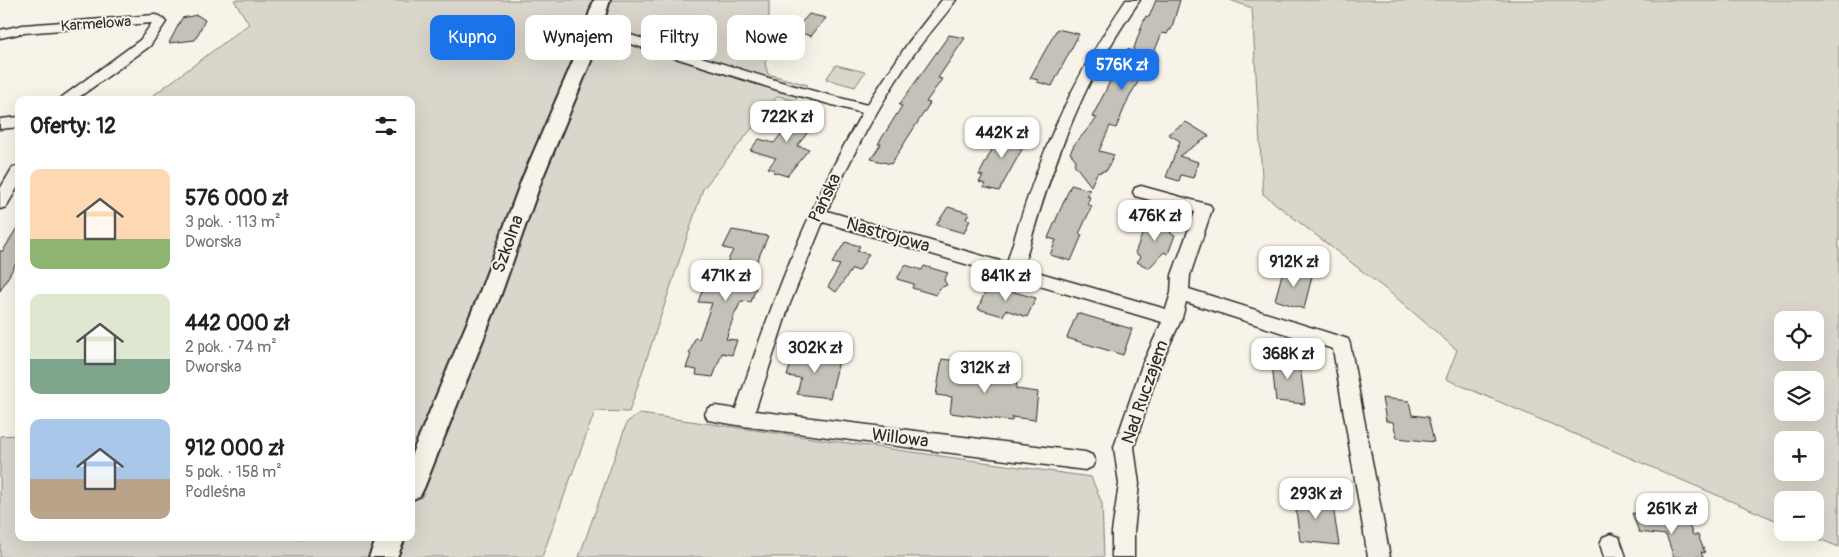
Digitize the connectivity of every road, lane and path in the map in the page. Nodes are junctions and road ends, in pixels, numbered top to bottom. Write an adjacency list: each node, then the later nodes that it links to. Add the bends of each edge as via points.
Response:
1 (602, 0): 4 (street, Szkolna)
2 (949, 0): 9 (street, Pańska, via 910,50)
3 (1133, 0): 18 (street, via 1097,54 1067,110 1038,185)
4 (597, 15)
5 (0, 34): 8 (street, Karmelowa, via 23,29 155,19 159,22 145,43)
6 (631, 40): 9 (street)
7 (583, 60): 24 (street, Szkolna, via 532,179 492,290)
8 (70, 96)
9 (871, 111): 17 (street, Pańska)
10 (15, 122): 11 (street)
11 (0, 124)
12 (15, 170): 13 (street)
13 (0, 172)
14 (15, 177): 16 (street)
15 (1140, 192): 19 (street, Nad Ruczajem, via 1204,209 1181,275)
16 (0, 203)
17 (817, 214): 18 (street, Nastrojowa); 22 (street, Pańska, via 782,298)
18 (1013, 271): 20 (street, Nastrojowa)
19 (1180, 293): 20 (street, Nad Ruczajem); 28 (street, via 1341,344)
20 (1167, 316): 27 (street, Nad Ruczajem, via 1124,447 1129,484)
21 (715, 414): 22 (street, Willowa)
22 (743, 418): 23 (street, Willowa)
23 (1085, 461)
24 (415, 478)
25 (390, 541): 26 (street)
26 (383, 557)
27 (1123, 557)
28 (1379, 557)

